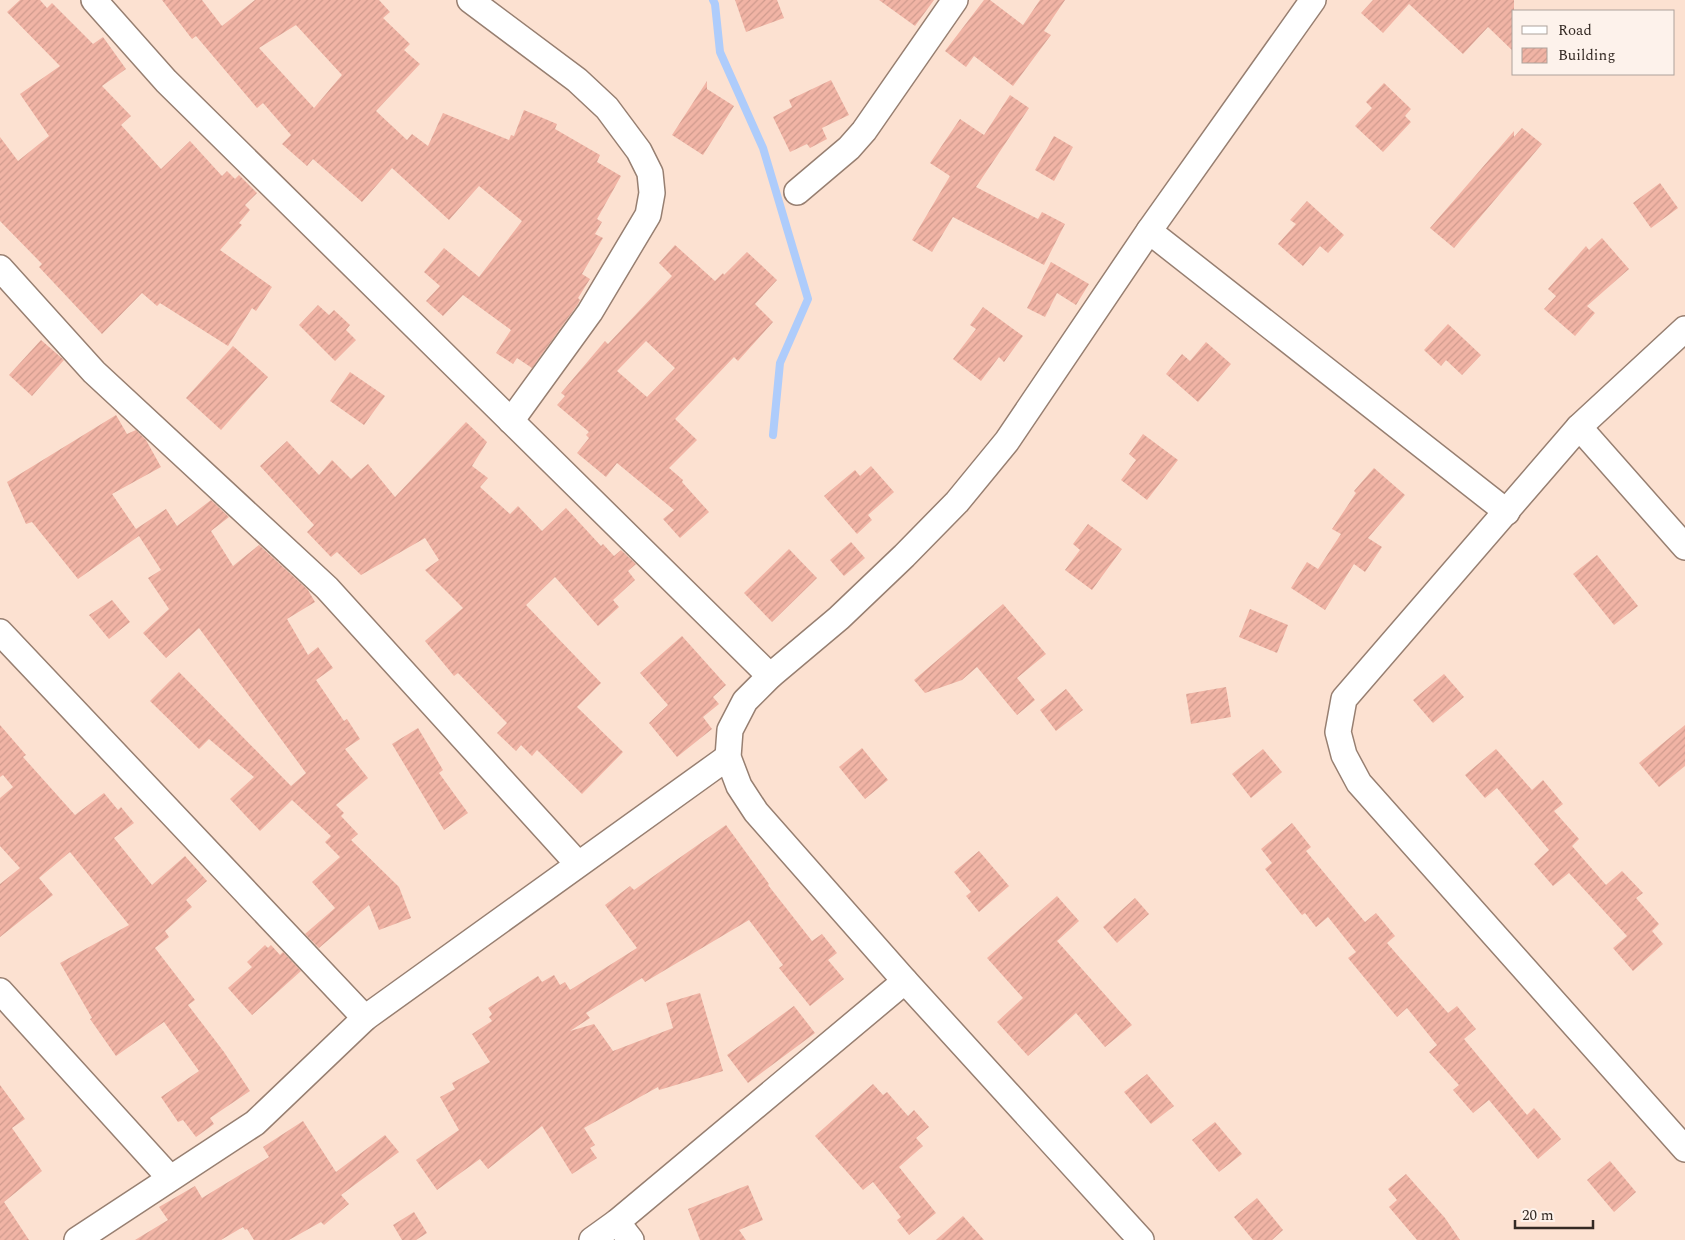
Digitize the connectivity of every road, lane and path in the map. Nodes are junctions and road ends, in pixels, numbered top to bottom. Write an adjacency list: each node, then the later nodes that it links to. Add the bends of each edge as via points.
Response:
1 (94, 0): 9 (street, via 166,81)
2 (470, 0): 9 (street, via 577,80 607,108 639,151 650,173 652,194 648,215 590,312)
3 (955, 0): 5 (street, via 864,131 844,153)
4 (1313, 0): 6 (street)
5 (797, 192)
6 (1148, 231): 11 (street); 14 (street, via 1007,441 957,502 840,618)
7 (0, 268): 16 (street, via 94,372 328,588)
8 (1685, 329): 10 (street)
9 (511, 421): 14 (street)
10 (1579, 427): 11 (street); 12 (street)
11 (1507, 512): 20 (street, via 1344,699 1338,732 1344,755 1359,783)
12 (1685, 547)
13 (0, 632): 19 (street)
14 (770, 676): 15 (street, via 745,701 730,730)
15 (728, 757): 16 (street); 17 (street, via 739,786 756,812)
16 (578, 864): 19 (street)
17 (905, 980): 22 (street); 25 (street)
18 (0, 991): 21 (street)
19 (365, 1018): 21 (street, via 255,1123)
20 (1685, 1149)
21 (170, 1178): 23 (street)
22 (624, 1231): 24 (street)
23 (77, 1240)
24 (592, 1240)
25 (1141, 1240)

